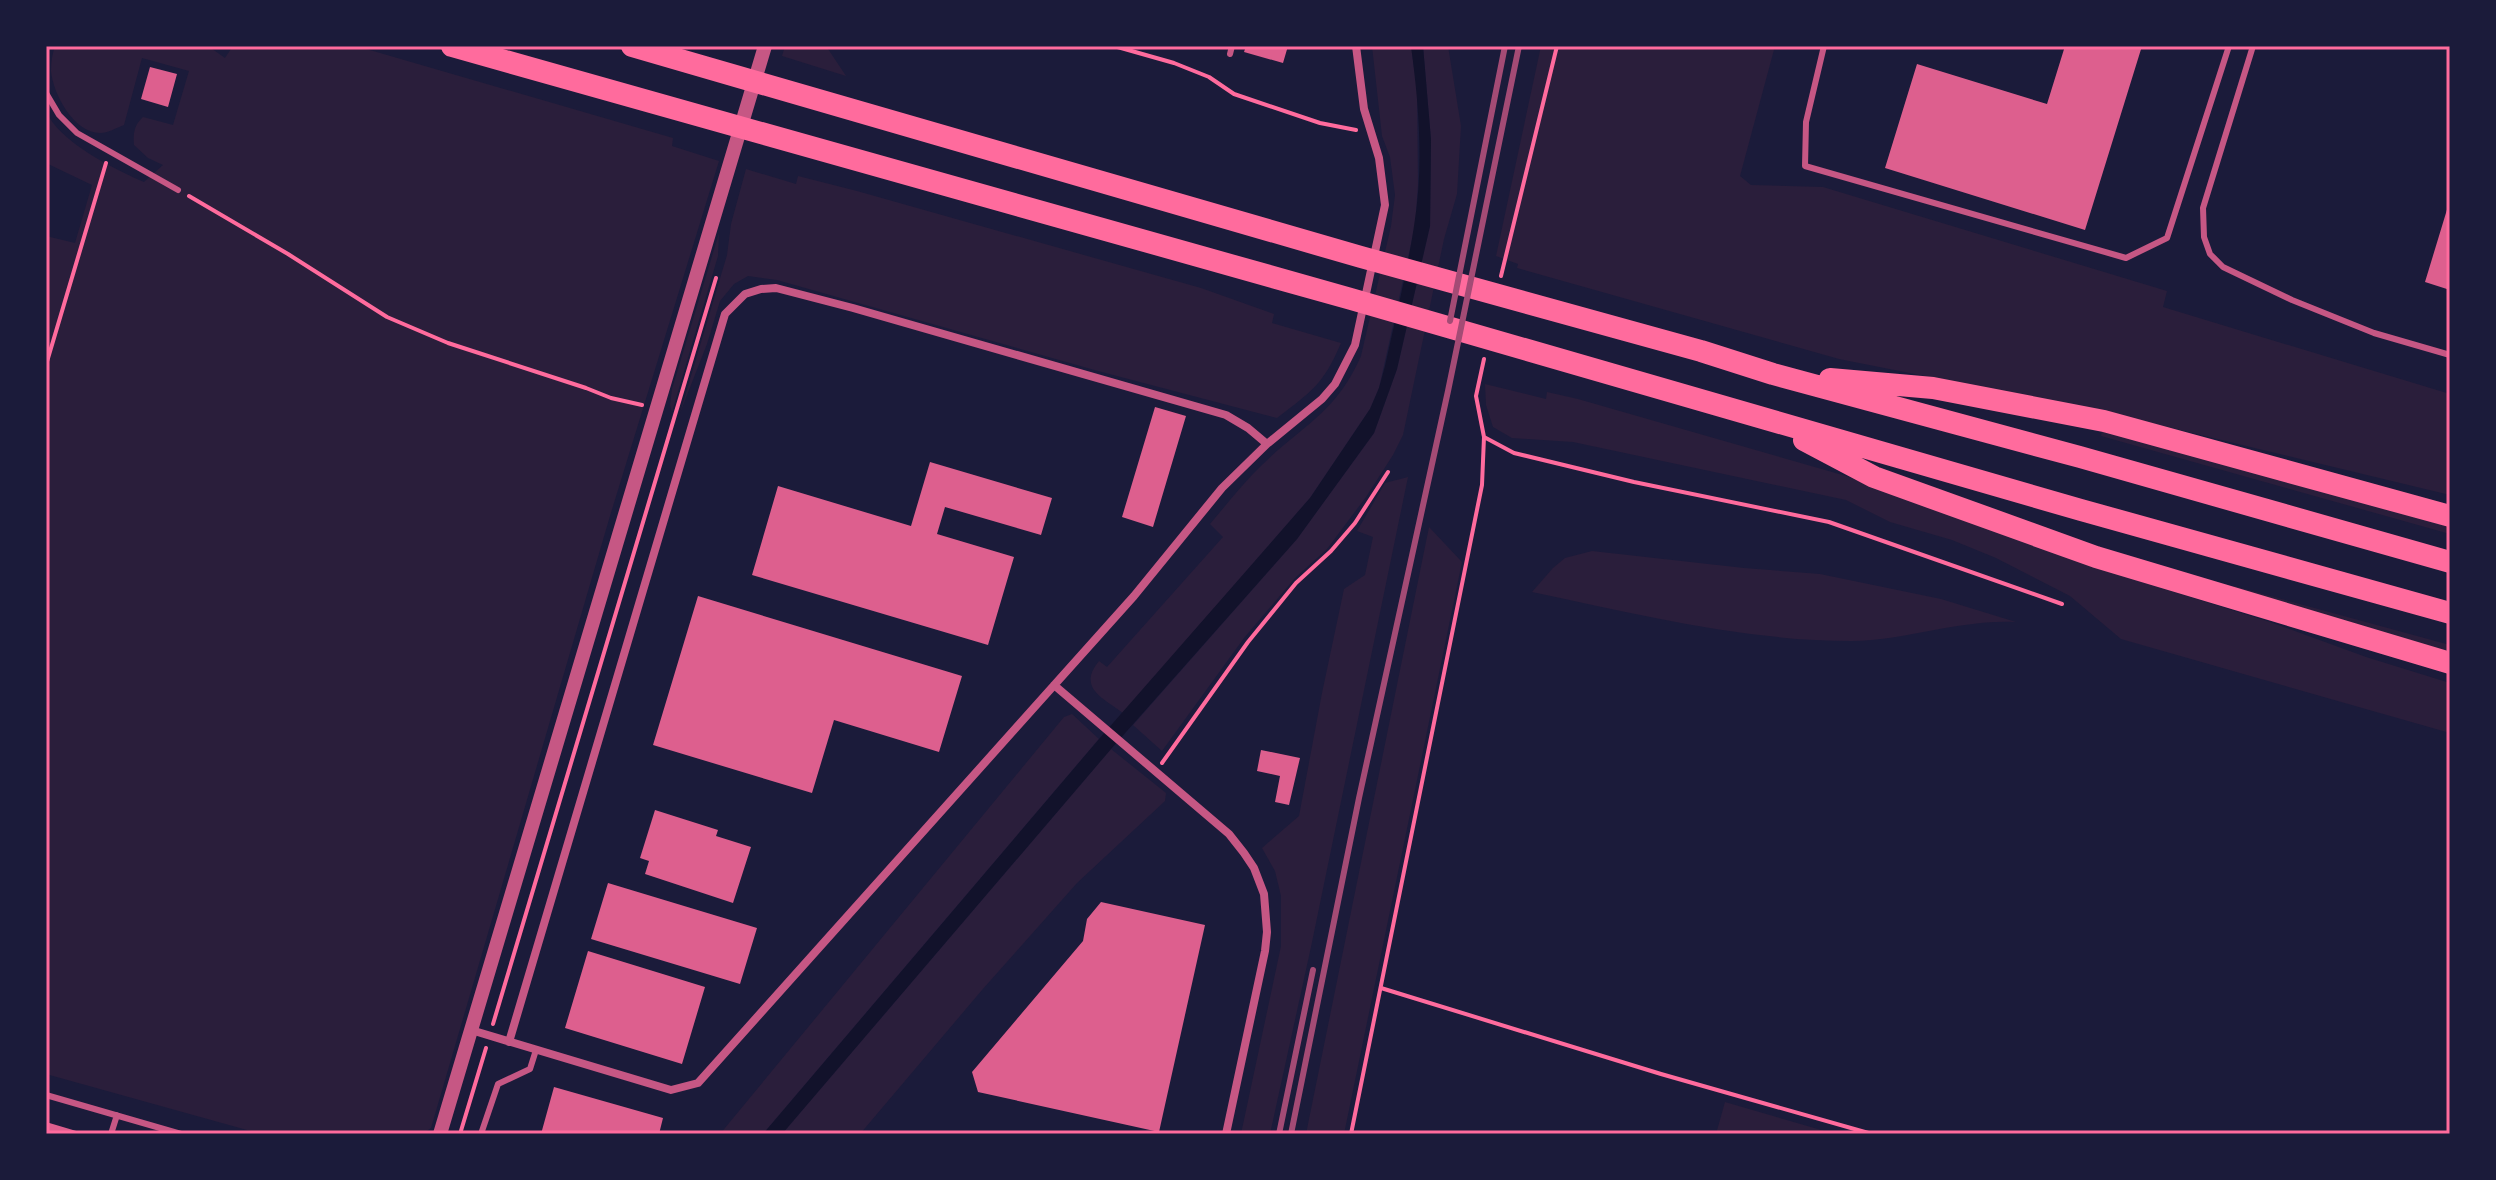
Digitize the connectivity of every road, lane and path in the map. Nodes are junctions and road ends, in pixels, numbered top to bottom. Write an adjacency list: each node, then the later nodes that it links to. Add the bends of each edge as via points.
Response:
1 (452, 46): 17 (highway, via 785,141)
2 (632, 46): 22 (highway)
3 (765, 46): 23 (street)
4 (1114, 46): 13 (path, via 1174,63 1234,94)
5 (1232, 46): 11 (lane)
6 (1356, 46): 13 (street)
7 (1557, 46): 16 (path)
8 (1824, 46): 9 (lane, via 1806,122 1805,166 2126,258 2167,238)
9 (2229, 46)
10 (2253, 46): 20 (lane, via 2203,208 2210,254 2223,267 2292,300 2374,333)
11 (1230, 54)
12 (46, 93): 14 (lane, via 77,133)
13 (1372, 135): 17 (street, via 1385,205)
14 (109, 153): 15 (lane); 21 (path)
15 (178, 190): 23 (path, via 387,317 448,343)
16 (1500, 278)
17 (1360, 293): 19 (highway); 26 (street, via 1355,345 1335,384)
18 (711, 295): 37 (path)
19 (1495, 348): 24 (highway); 25 (path, via 1476,396)
20 (2450, 355)
21 (46, 365)
22 (1773, 374): 28 (highway, via 1933,388 2104,421); 29 (highway)
23 (656, 409): 36 (street)
24 (1765, 418): 31 (highway); 32 (highway, via 1874,477 2029,533)
25 (1484, 437): 30 (path, via 1514,453 1829,522); 35 (path, via 1482,485)
26 (1267, 444): 33 (street, via 1222,488); 38 (street, via 1226,415 776,288 745,294 725,314)
27 (1388, 472): 34 (path, via 1355,523 1248,642)
28 (2450, 516)
29 (2450, 562)
30 (2062, 604)
31 (2450, 613)
32 (2450, 663)
33 (1054, 685): 34 (street); 39 (street, via 698,1083 671,1090)
34 (1156, 771): 47 (street, via 1229,834 1254,868 1264,894 1265,951)
35 (1381, 988): 48 (path); 49 (path)
36 (471, 1030): 37 (street); 44 (street)
37 (490, 1036): 38 (street); 45 (path)
38 (509, 1042): 39 (street)
39 (536, 1050): 46 (lane, via 530,1069 498,1084)
40 (46, 1095): 41 (lane)
41 (117, 1115): 42 (lane); 43 (lane)
42 (111, 1134)
43 (181, 1134)
44 (440, 1134)
45 (460, 1134)
46 (481, 1134)
47 (1226, 1134)
48 (1351, 1134)
49 (1872, 1134)

